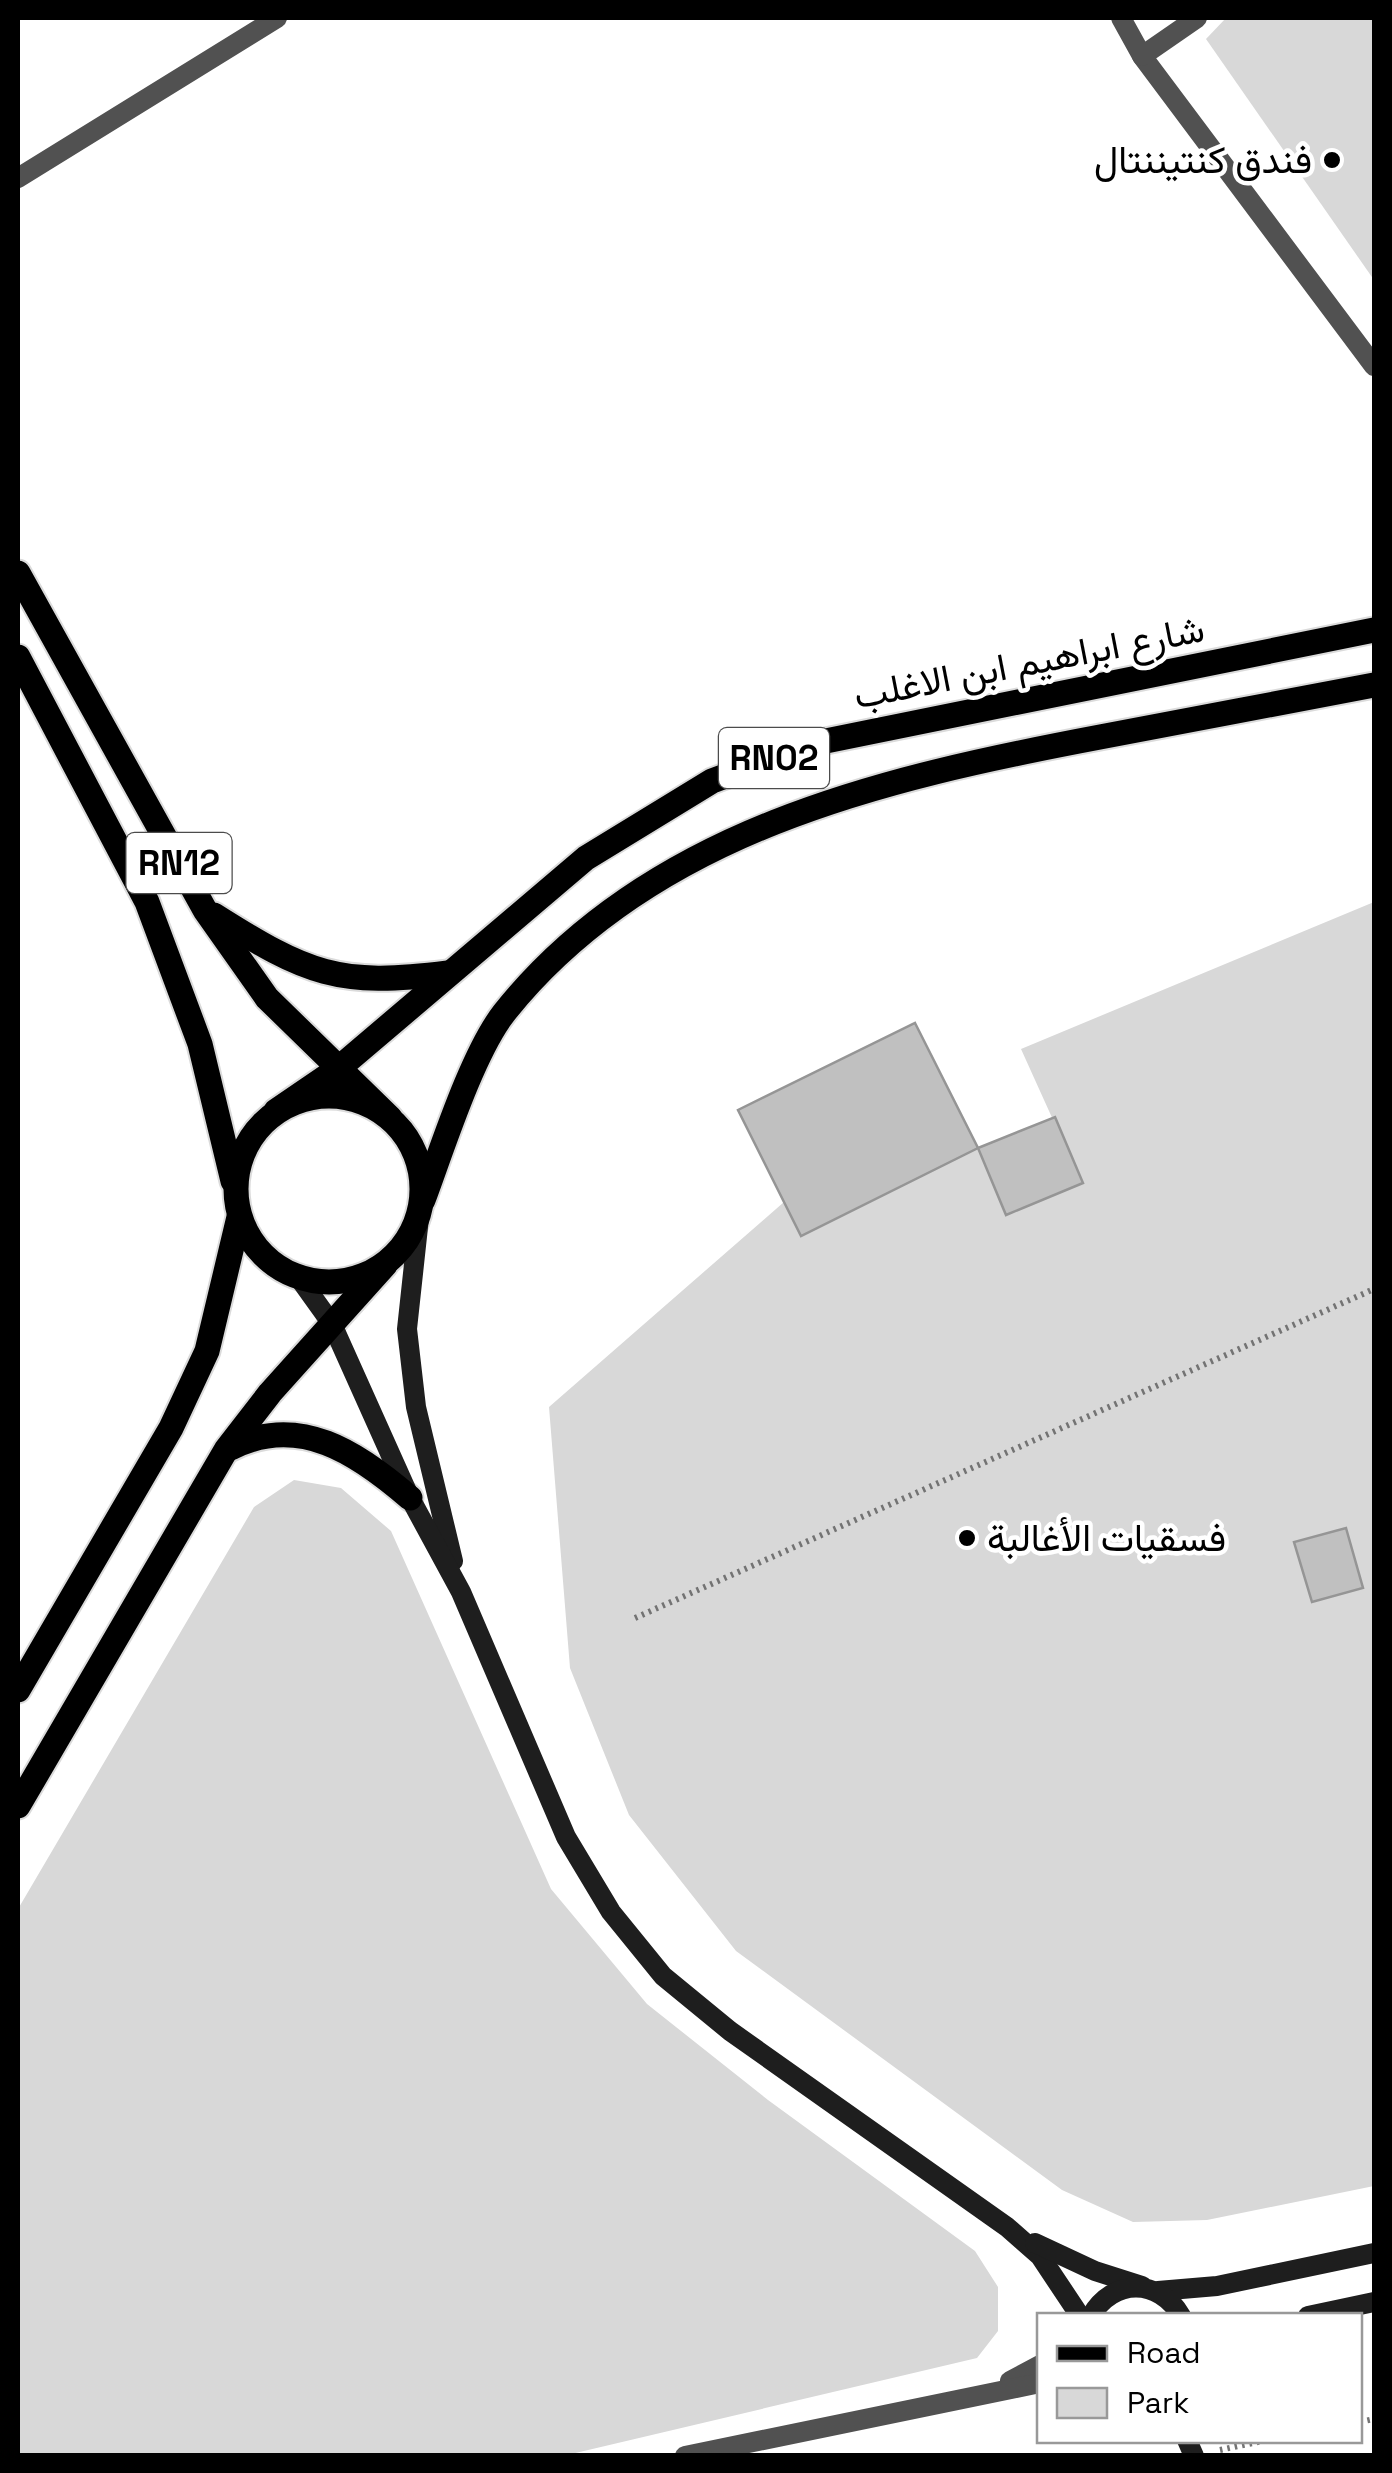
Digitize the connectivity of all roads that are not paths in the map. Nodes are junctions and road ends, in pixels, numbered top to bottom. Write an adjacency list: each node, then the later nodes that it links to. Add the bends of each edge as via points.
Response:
1 (278, 18): 5 (street)
2 (1121, 18): 4 (street)
3 (1198, 18): 4 (street)
4 (1142, 56): 6 (street)
5 (18, 178)
6 (1374, 366)
7 (18, 573): 11 (main road, RN12)
8 (1374, 630): 12 (main road, شارع ابراهيم ابن الاغلب / RN02, via 811,744 712,781 586,858)
9 (18, 657): 16 (main road, RN12, via 148,902 200,1044)
10 (1374, 685): 17 (main road, RN02, via 906,776 773,819 719,846 620,906 552,959 501,1017)
11 (205, 910): 12 (main road, via 278,955 330,975 382,982); 13 (main road, RN12, via 268,998)
12 (448, 973): 13 (main road, شارع ابراهيم ابن الاغلب / RN02)
13 (339, 1068): 14 (main road, شارع ابراهيم ابن الاغلب / RN02); 15 (main road, RN12)
14 (276, 1112): 15 (main road, via 304,1098 334,1095); 16 (main road, RN12, via 254,1132)
15 (390, 1118): 17 (main road, RN12, via 416,1155)
16 (235, 1189): 18 (main road, RN12)
17 (421, 1209): 19 (main road, via 406,1244); 24 (street, via 407,1330 416,1407)
18 (239, 1217): 20 (main road, RN12, via 252,1243); 25 (main road, via 207,1351)
19 (385, 1265): 20 (main road, via 329,1283); 21 (main road)
20 (299, 1278): 21 (street)
21 (332, 1324): 22 (main road); 23 (street)
22 (226, 1450): 23 (main road, via 259,1436 312,1436 361,1460); 26 (main road)
23 (410, 1498): 24 (street)
24 (461, 1592): 27 (street, via 566,1837 611,1912 664,1976 730,2032)
25 (18, 1690)
26 (18, 1806)
27 (1007, 2227): 29 (street, via 1095,2272); 31 (street, via 1040,2256)
28 (1374, 2253): 29 (street, via 1217,2286)
29 (1150, 2288): 32 (street, via 1112,2292); 33 (street)
30 (1374, 2302): 34 (street)
31 (1078, 2313)
32 (1094, 2313)
33 (1179, 2313)
34 (1322, 2313)
35 (1037, 2367): 37 (street)
36 (1037, 2383): 37 (street)
37 (990, 2390): 38 (street)
38 (685, 2456)

